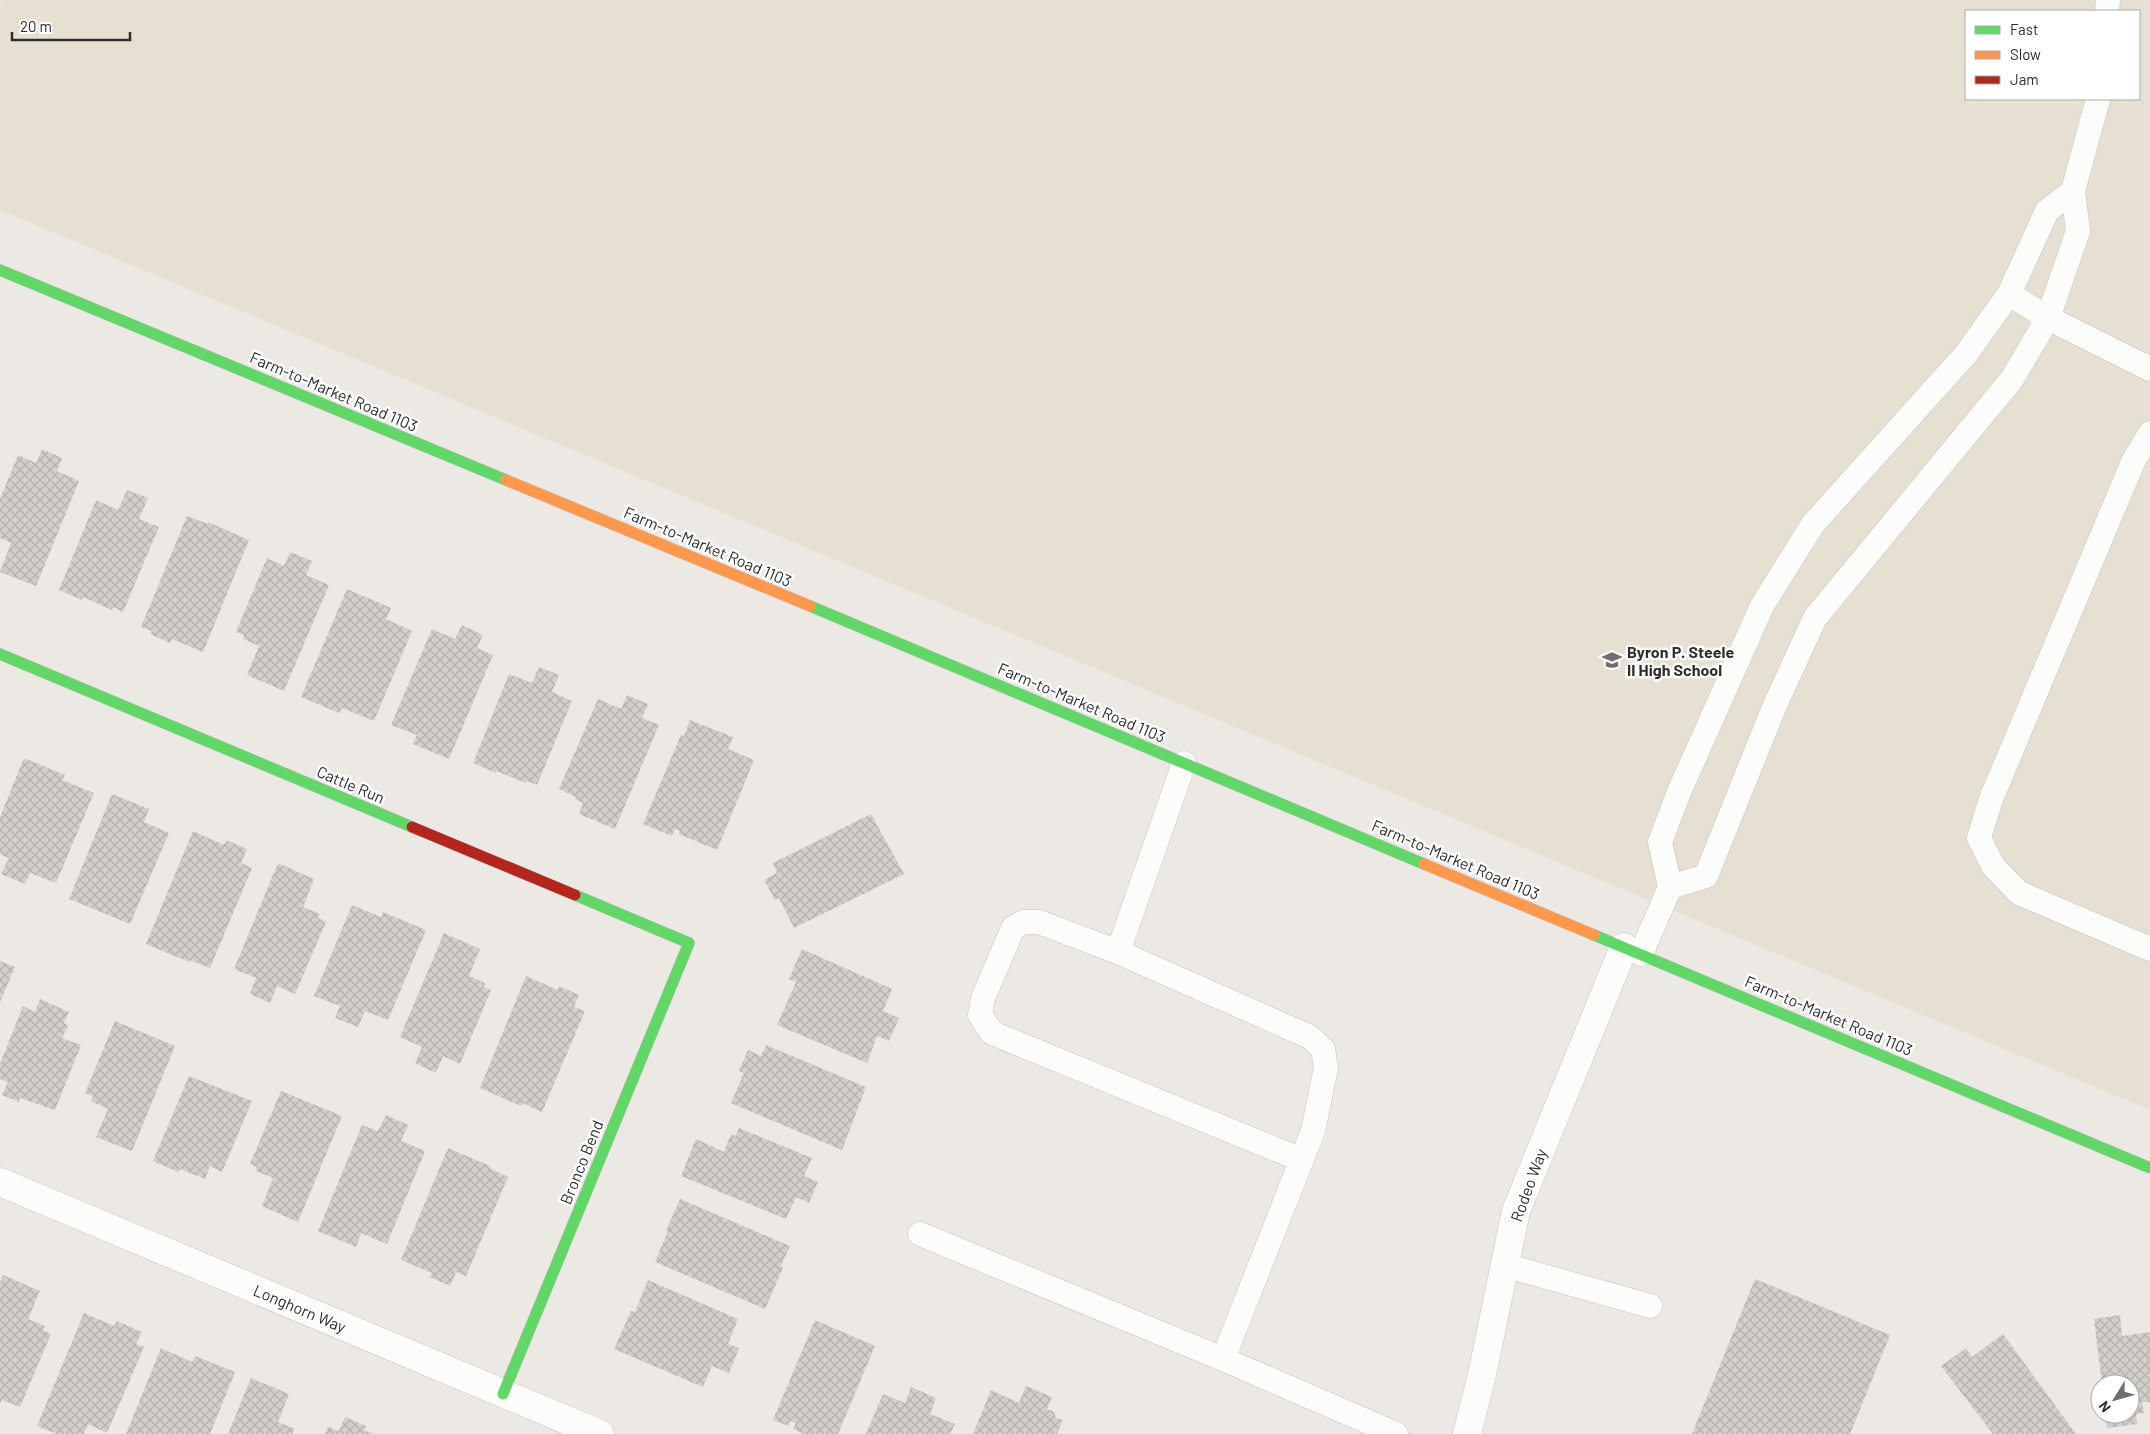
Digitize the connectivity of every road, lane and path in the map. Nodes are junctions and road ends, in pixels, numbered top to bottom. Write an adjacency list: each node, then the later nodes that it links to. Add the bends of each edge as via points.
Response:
1 (2098, 100): 2 (lane)
2 (2073, 191): 4 (lane, via 2047,211); 5 (lane, via 2078,231)
3 (0, 270): 9 (main road, Farm-to-Market Road 1103)
4 (2009, 294): 5 (lane); 10 (lane, via 1966,354 1813,524 1762,606 1660,842)
5 (2048, 318): 6 (lane); 10 (lane, via 2012,379 1815,618 1775,705 1706,876)
6 (2150, 369)
7 (2150, 433): 12 (lane, via 2129,471 1991,799 1979,838 1993,866 2018,893)
8 (0, 654): 11 (main road, Cattle Run)
9 (1184, 762): 13 (main road, Farm-to-Market Road 1103); 14 (lane)
10 (1670, 887): 13 (lane)
11 (689, 943): 22 (main road, Bronco Bend)
12 (2150, 949)
13 (1633, 951): 16 (main road, Farm-to-Market Road 1103); 19 (street, Rodeo Way, via 1516,1211)
14 (1118, 952): 15 (lane, via 1310,1037 1323,1049 1326,1068 1313,1131); 15 (lane, via 1039,922 1024,922 1013,928 982,998 980,1015 992,1033)
15 (1302, 1160): 21 (lane)
16 (2150, 1168)
17 (0, 1182): 22 (street, Longhorn Way)
18 (920, 1234): 21 (lane)
19 (1504, 1265): 20 (lane); 25 (street, Rodeo Way, via 1482,1375)
20 (1650, 1306)
21 (1222, 1359): 24 (lane)
22 (503, 1394): 23 (street, Longhorn Way)
23 (600, 1434)
24 (1396, 1434)
25 (1466, 1434)

